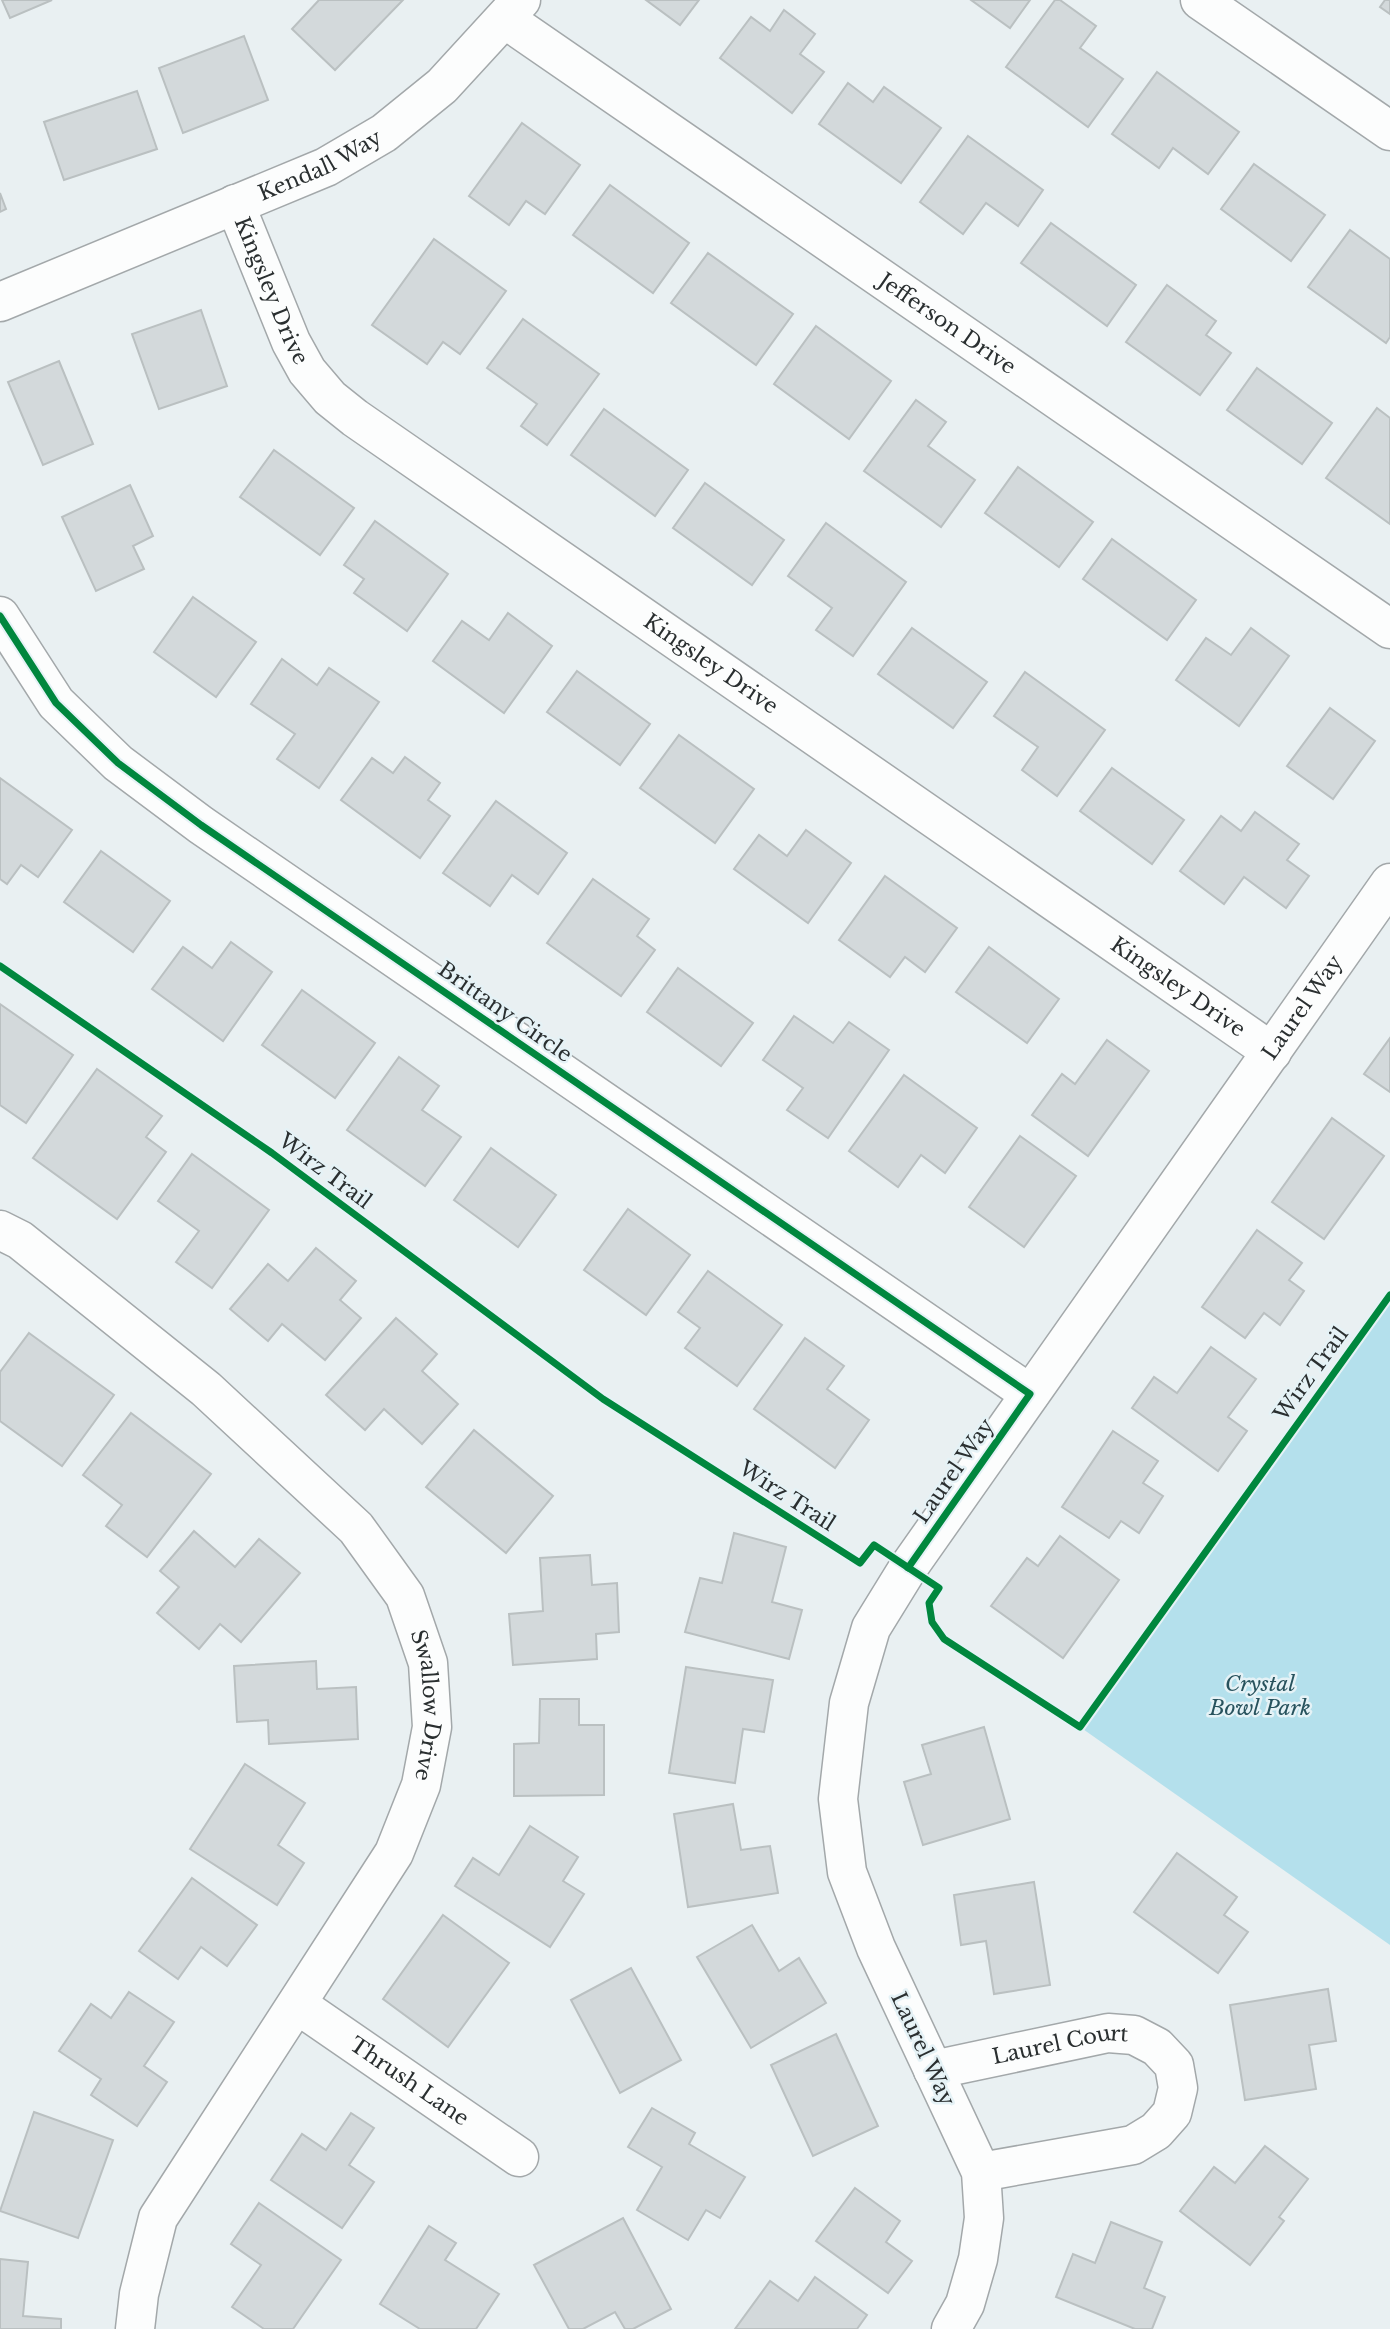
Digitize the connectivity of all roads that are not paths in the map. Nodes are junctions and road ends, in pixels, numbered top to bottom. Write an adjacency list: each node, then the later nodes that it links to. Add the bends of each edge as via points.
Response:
1 (1200, 0): 3 (street)
2 (513, 10): 4 (street, Kendall Way, via 442,86 384,133 326,167); 7 (street, Jefferson Drive)
3 (1390, 131)
4 (235, 204): 5 (street, Kendall Way); 9 (street, Kingsley Drive, via 297,352 330,398)
5 (0, 302)
6 (0, 616): 11 (street, Brittany Circle, via 56,703 118,763 201,825)
7 (1390, 629)
8 (1390, 883): 9 (street, Laurel Way)
9 (1272, 1052): 11 (street, Laurel Way)
10 (0, 1230): 12 (street, Swallow Drive, via 20,1240 206,1389 356,1528 405,1596 428,1662 432,1727 421,1785 394,1853)
11 (1030, 1394): 13 (street, Laurel Way, via 871,1628 849,1703 838,1800 847,1872 876,1948)
12 (298, 2006): 14 (street, Thrush Lane); 16 (street, Swallow Drive, via 158,2218)
13 (933, 2070): 15 (street, Laurel Way); 15 (street, Laurel Court, via 1108,2034 1134,2035 1157,2047 1174,2065 1178,2088 1172,2113 1156,2131 1133,2145)
14 (519, 2157)
15 (981, 2172): 17 (street, Laurel Way, via 984,2218 978,2259 965,2304)
16 (135, 2329)
17 (951, 2329)

